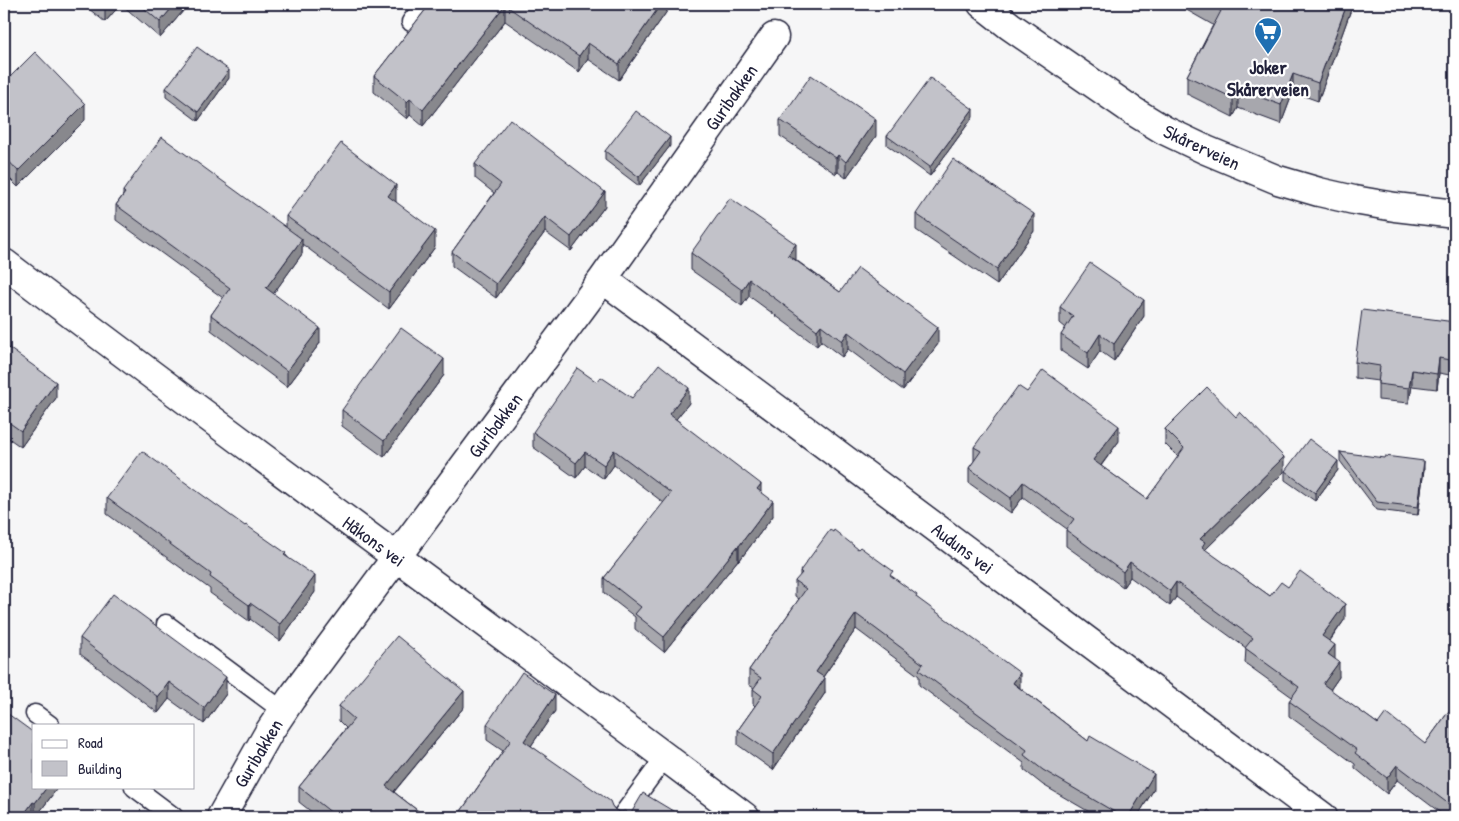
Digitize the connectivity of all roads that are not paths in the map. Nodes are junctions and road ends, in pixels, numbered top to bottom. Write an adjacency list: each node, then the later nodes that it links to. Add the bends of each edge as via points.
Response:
1 (425, 4): 3 (lane)
2 (982, 4): 5 (street, Skårerveien, via 1133,111 1213,153 1278,180 1319,192 1395,208)
3 (411, 22)
4 (774, 36): 7 (street, Guribakken)
5 (1455, 214)
6 (4, 263): 8 (street, Håkons vei)
7 (603, 280): 8 (street, Guribakken); 19 (street, Auduns vei)
8 (397, 557): 10 (street, Guribakken); 13 (street, Håkons vei)
9 (166, 624): 10 (lane)
10 (283, 711): 16 (street, Guribakken)
11 (35, 714): 12 (lane)
12 (49, 724)
13 (665, 757): 17 (lane); 18 (street, Håkons vei)
14 (135, 788): 15 (lane)
15 (174, 817)
16 (221, 817)
17 (620, 817)
18 (745, 817)
19 (1323, 817)

